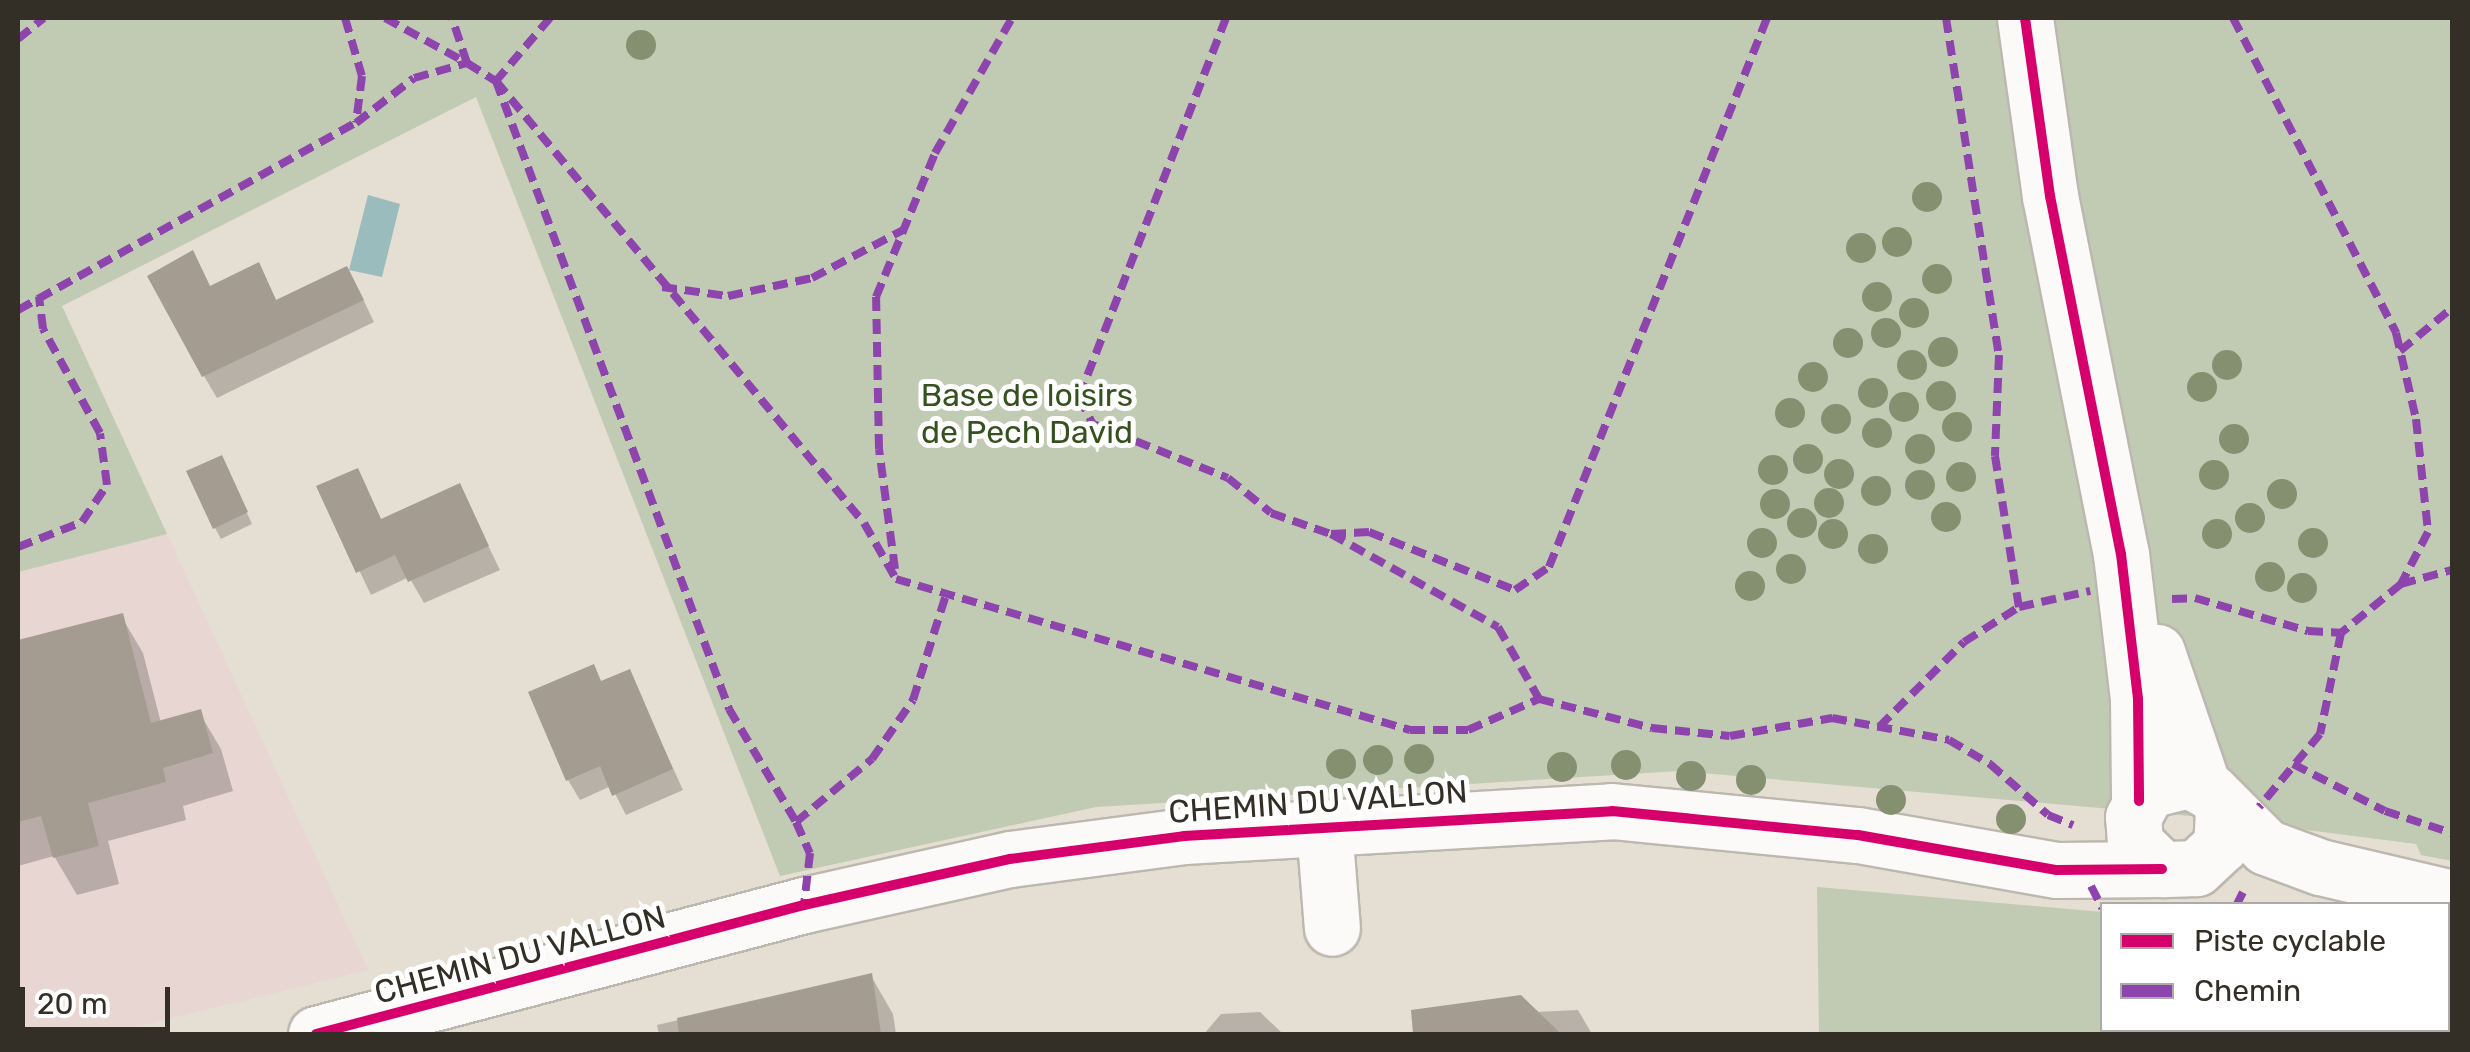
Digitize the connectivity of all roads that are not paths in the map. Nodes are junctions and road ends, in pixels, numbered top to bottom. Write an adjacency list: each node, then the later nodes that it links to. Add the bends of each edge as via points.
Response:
1 (2025, 18): 2 (street, via 2050,196)
2 (2121, 554): 3 (street); 4 (street, via 2138,699)
3 (2212, 798): 4 (street, via 2174,779); 7 (street, via 2221,845); 8 (street, via 2266,847 2320,867)
4 (2137, 803): 6 (street, CHEMIN DU VALLON, via 2081,843); 7 (street, via 2135,843)
5 (1324, 827): 6 (street, CHEMIN DU VALLON, via 1612,811); 10 (street); 11 (street, CHEMIN DU VALLON, via 1184,836 1010,859 804,905)
6 (2019, 858): 7 (street, CHEMIN DU VALLON, via 2073,871)
7 (2180, 868): 9 (street, CHEMIN DU VALLON)
8 (2452, 898)
9 (2311, 902)
10 (1332, 928)
11 (316, 1034)

